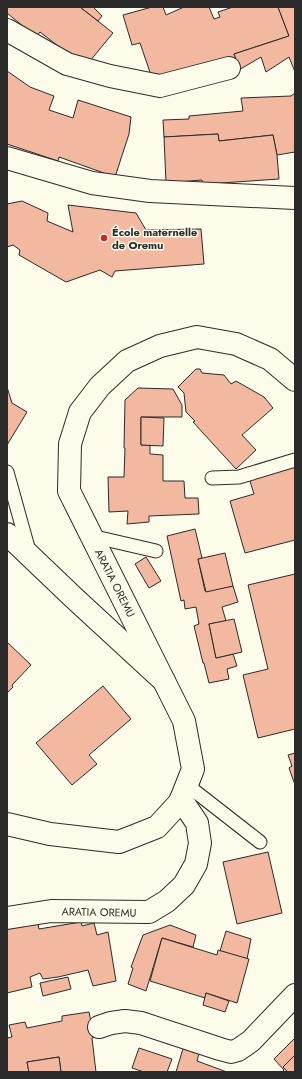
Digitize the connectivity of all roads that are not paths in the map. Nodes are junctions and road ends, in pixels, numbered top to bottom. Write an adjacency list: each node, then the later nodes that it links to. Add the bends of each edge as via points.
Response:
1 (7, 30): 2 (street, via 67,64 160,86)
2 (229, 68)
3 (7, 158): 4 (street, via 92,183 150,192)
4 (295, 198)
5 (295, 380): 10 (street, ARATIA OREMU, via 270,359 236,344 197,337 160,346 127,361 100,386 80,412 70,444 69,491)
6 (295, 460): 8 (lane, via 239,478)
7 (7, 472): 12 (lane)
8 (212, 478)
9 (7, 534): 12 (street)
10 (91, 536): 11 (lane, ARATIA OREMU); 13 (street, ARATIA OREMU)
11 (156, 551)
12 (31, 557): 13 (street)
13 (164, 682): 14 (street, ARATIA OREMU, via 184,721 193,769)
14 (184, 792): 15 (street, ARATIA OREMU, via 180,802 157,827 119,842 50,834); 16 (lane); 17 (street, ARATIA OREMU, via 197,823 200,844 196,864 184,885 167,901 149,912 51,911)
15 (7, 824)
16 (260, 842)
17 (7, 918)
18 (295, 995): 19 (street, via 251,1041 231,1052 141,1023 125,1021)
19 (99, 1027)

